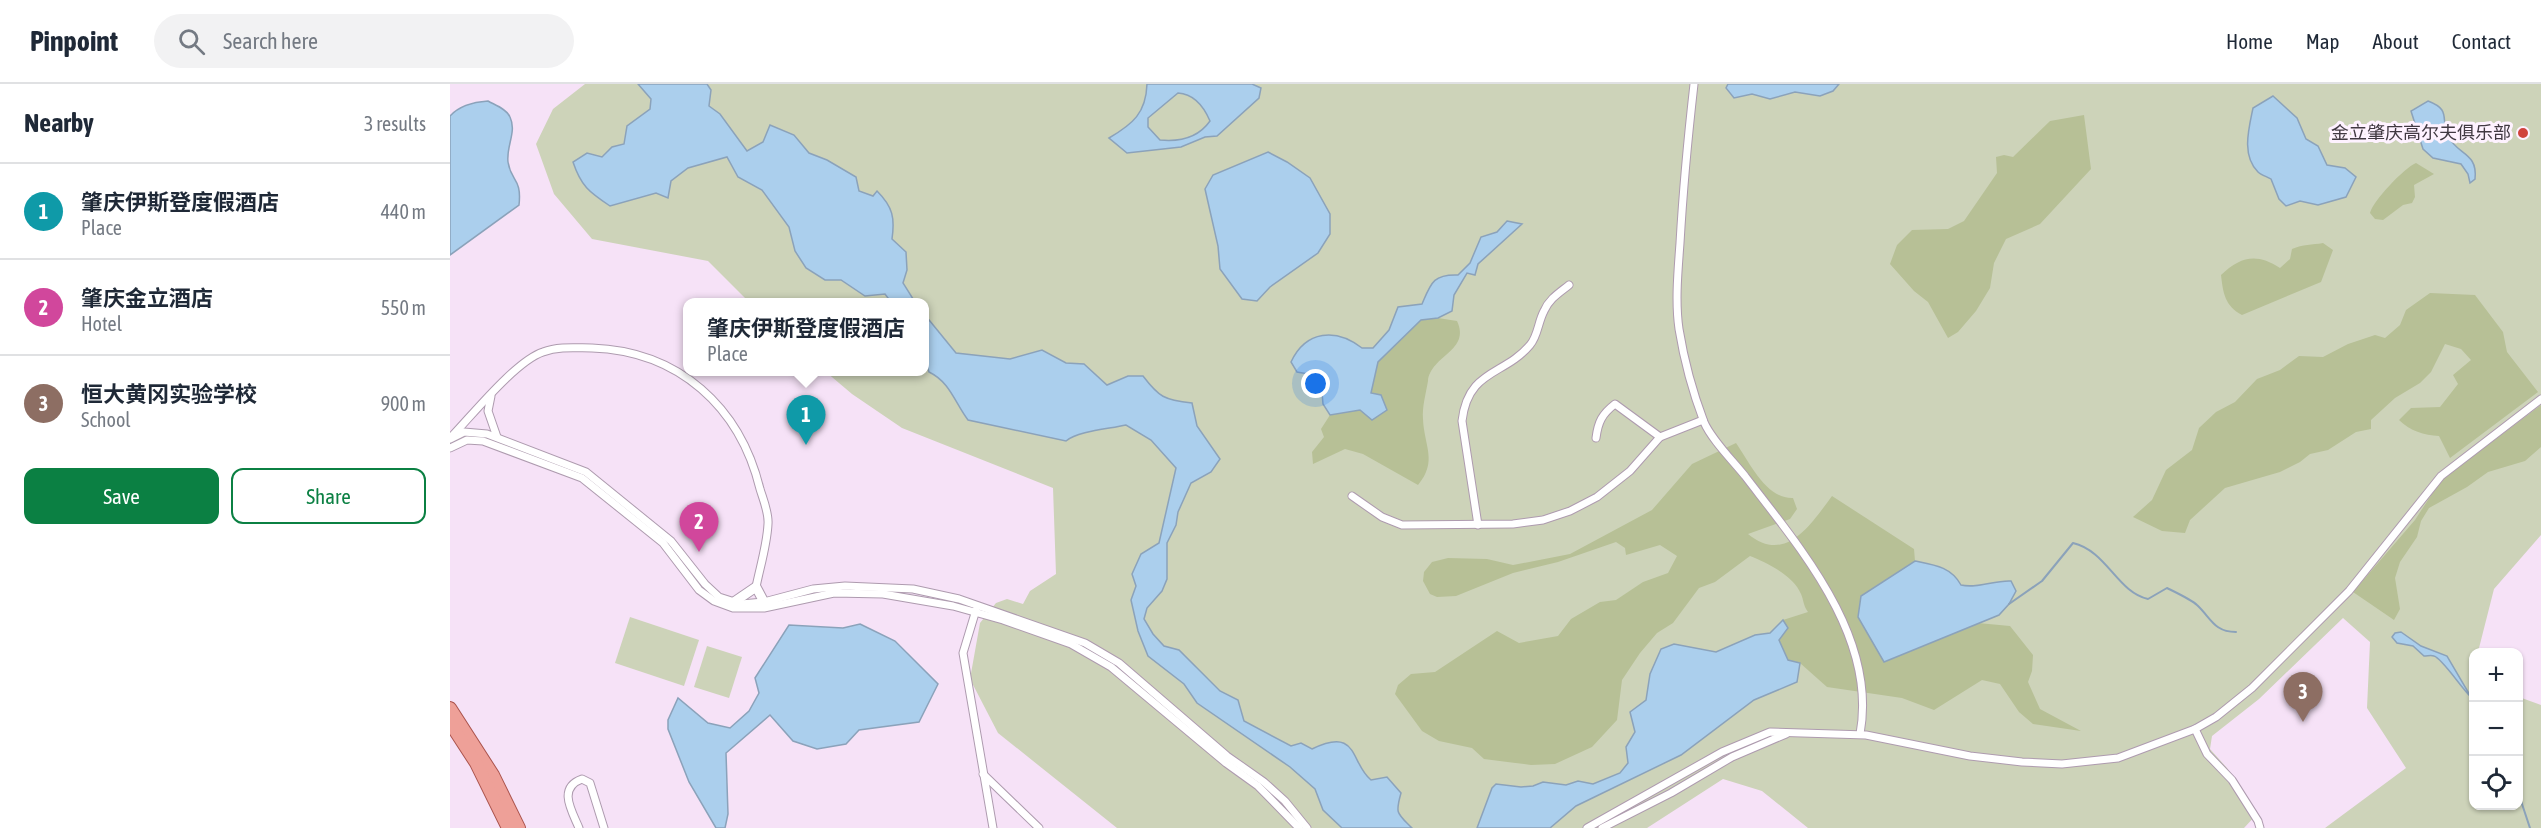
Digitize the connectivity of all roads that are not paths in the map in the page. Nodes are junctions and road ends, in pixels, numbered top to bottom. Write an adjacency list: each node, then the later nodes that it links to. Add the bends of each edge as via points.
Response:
1 (1694, 84): 5 (street, via 1683,186 1678,302 1679,328)
2 (1569, 285): 12 (street, via 1552,297 1532,344 1480,381 1463,408)
3 (491, 396): 6 (street, via 488,411); 9 (street); 13 (street, via 520,365 541,352 564,347 614,349 638,355 686,378 732,420 754,465 768,523)
4 (2541, 399): 19 (street, via 2441,476 2349,591 2252,688)
5 (1703, 420): 7 (street); 21 (street, via 1822,579 1859,670 1863,715)
6 (498, 437): 9 (street, via 464,432); 14 (street, via 586,472 671,541 719,597)
7 (1660, 437): 8 (street, via 1615,404 1598,423); 12 (street, via 1612,488 1570,511 1542,520)
8 (1596, 438)
9 (450, 439)
10 (450, 448): 16 (street, via 467,440 483,441 582,478 663,543 699,590 733,608 764,608 809,596 855,592 913,597)
11 (1352, 496): 12 (street, via 1382,517 1402,525)
12 (1478, 525)
13 (756, 587): 14 (street); 15 (street)
14 (734, 602): 15 (street)
15 (764, 602): 16 (street, via 813,589 871,585 913,589)
16 (977, 609): 22 (street, via 963,653); 29 (street, via 1064,641 1112,667 1258,786); 30 (street, via 1085,643 1119,663 1227,756 1264,782)
17 (450, 708): 24 (main road, via 493,776)
18 (450, 723): 23 (main road, via 476,763)
19 (2195, 729): 21 (street, via 2118,758 2062,764 1970,756); 33 (street, via 2207,754 2246,801)
20 (1789, 733): 21 (street); 31 (street, via 1770,732 1722,752); 32 (street, via 1732,757)
21 (1860, 734)
22 (983, 774): 27 (street); 28 (street)
23 (508, 828)
24 (519, 828)
25 (579, 828): 26 (street, via 567,799 568,788 582,779 590,783)
26 (604, 828)
27 (993, 828)
28 (1039, 828)
29 (1299, 828)
30 (1307, 828)
31 (1587, 828)
32 (1602, 828)
33 (2259, 828)

